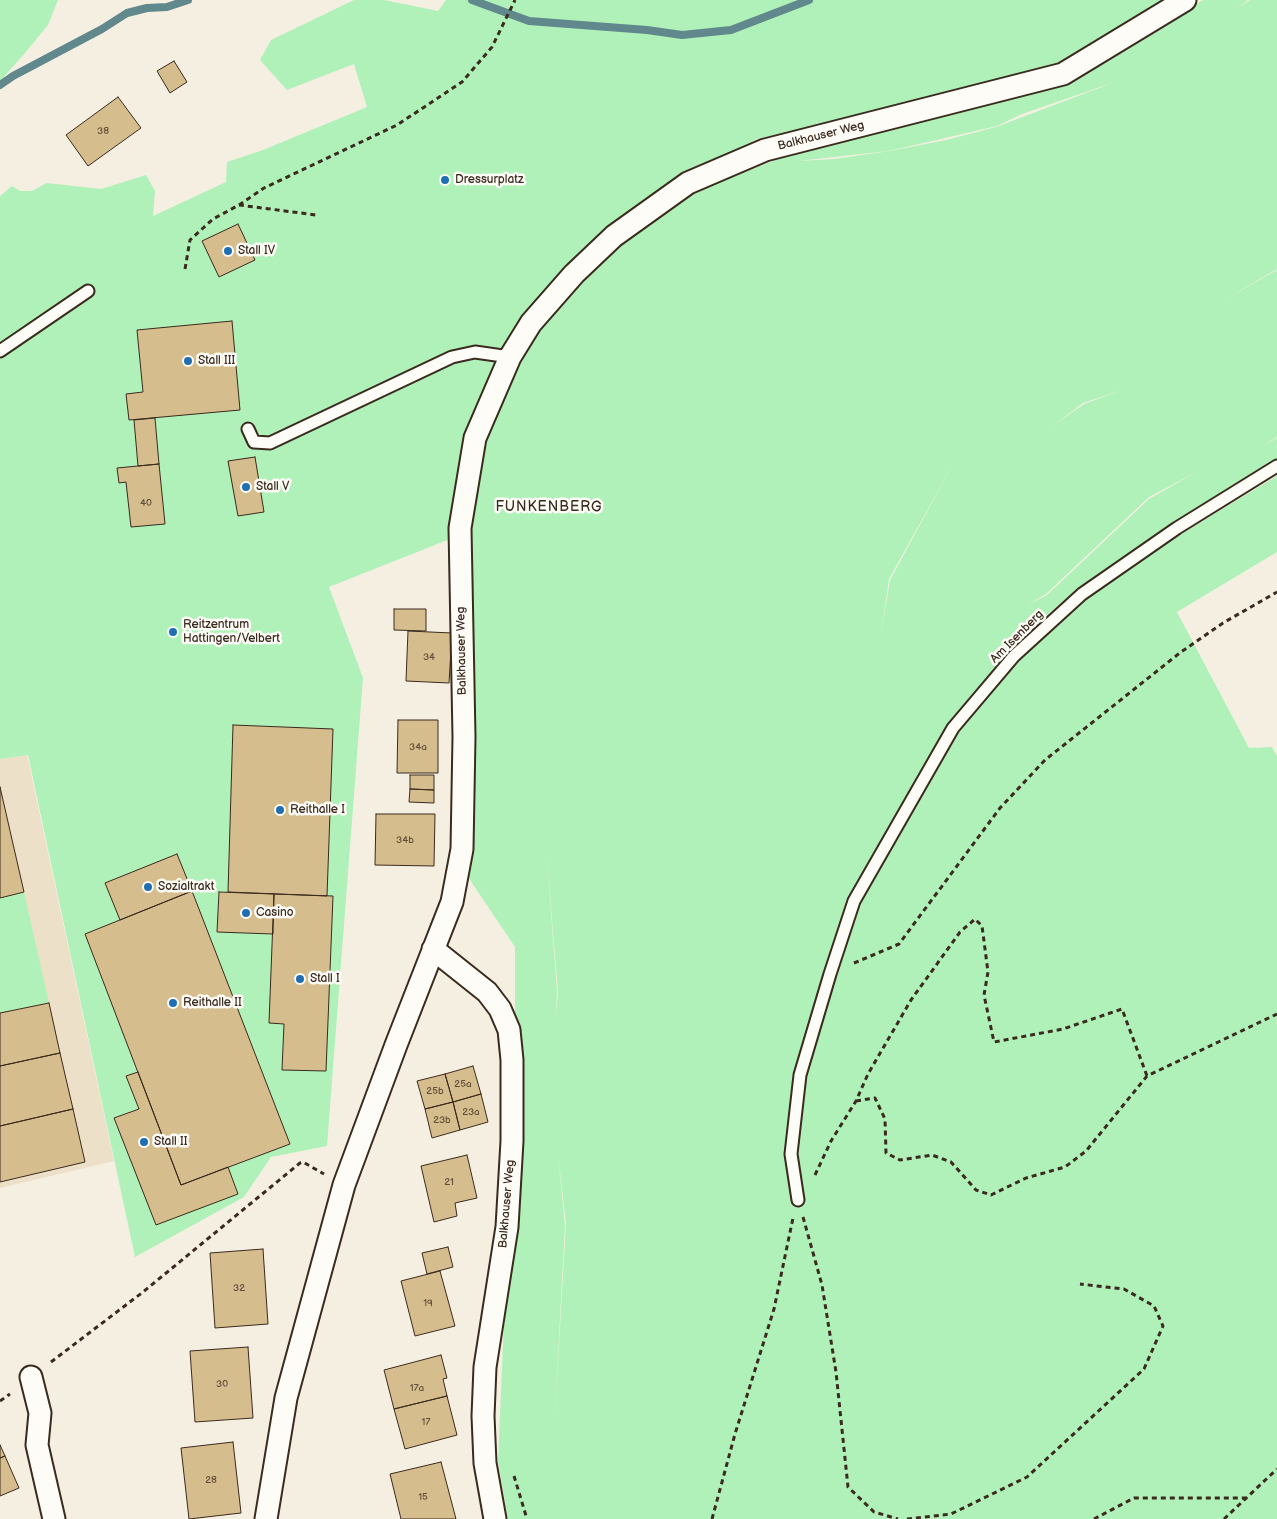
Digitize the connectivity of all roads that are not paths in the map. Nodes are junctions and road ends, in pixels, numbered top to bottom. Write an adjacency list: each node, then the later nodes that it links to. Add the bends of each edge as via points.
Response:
1 (1185, 0): 4 (street, Balkhauser Weg, via 1063,74 766,150 688,183 614,236 574,274 531,323)
2 (88, 292): 3 (lane)
3 (0, 351)
4 (510, 357): 5 (lane, via 475,352 452,357 270,443 254,442); 7 (street, Balkhauser Weg, via 475,438 460,528 464,737 462,849 452,902)
5 (248, 429)
6 (1277, 466): 8 (lane, Am Isenberg, via 1177,528 1082,594 1014,656 953,728 854,901 830,974 800,1075 791,1154)
7 (433, 949): 11 (street, Balkhauser Weg, via 344,1185 286,1398); 12 (street, Balkhauser Weg, via 487,992 500,1008 509,1030 512,1140 508,1227 485,1368 483,1416 485,1463)
8 (798, 1200)
9 (31, 1377): 10 (street, via 40,1413 37,1445)
10 (54, 1519)
11 (266, 1519)
12 (495, 1519)

